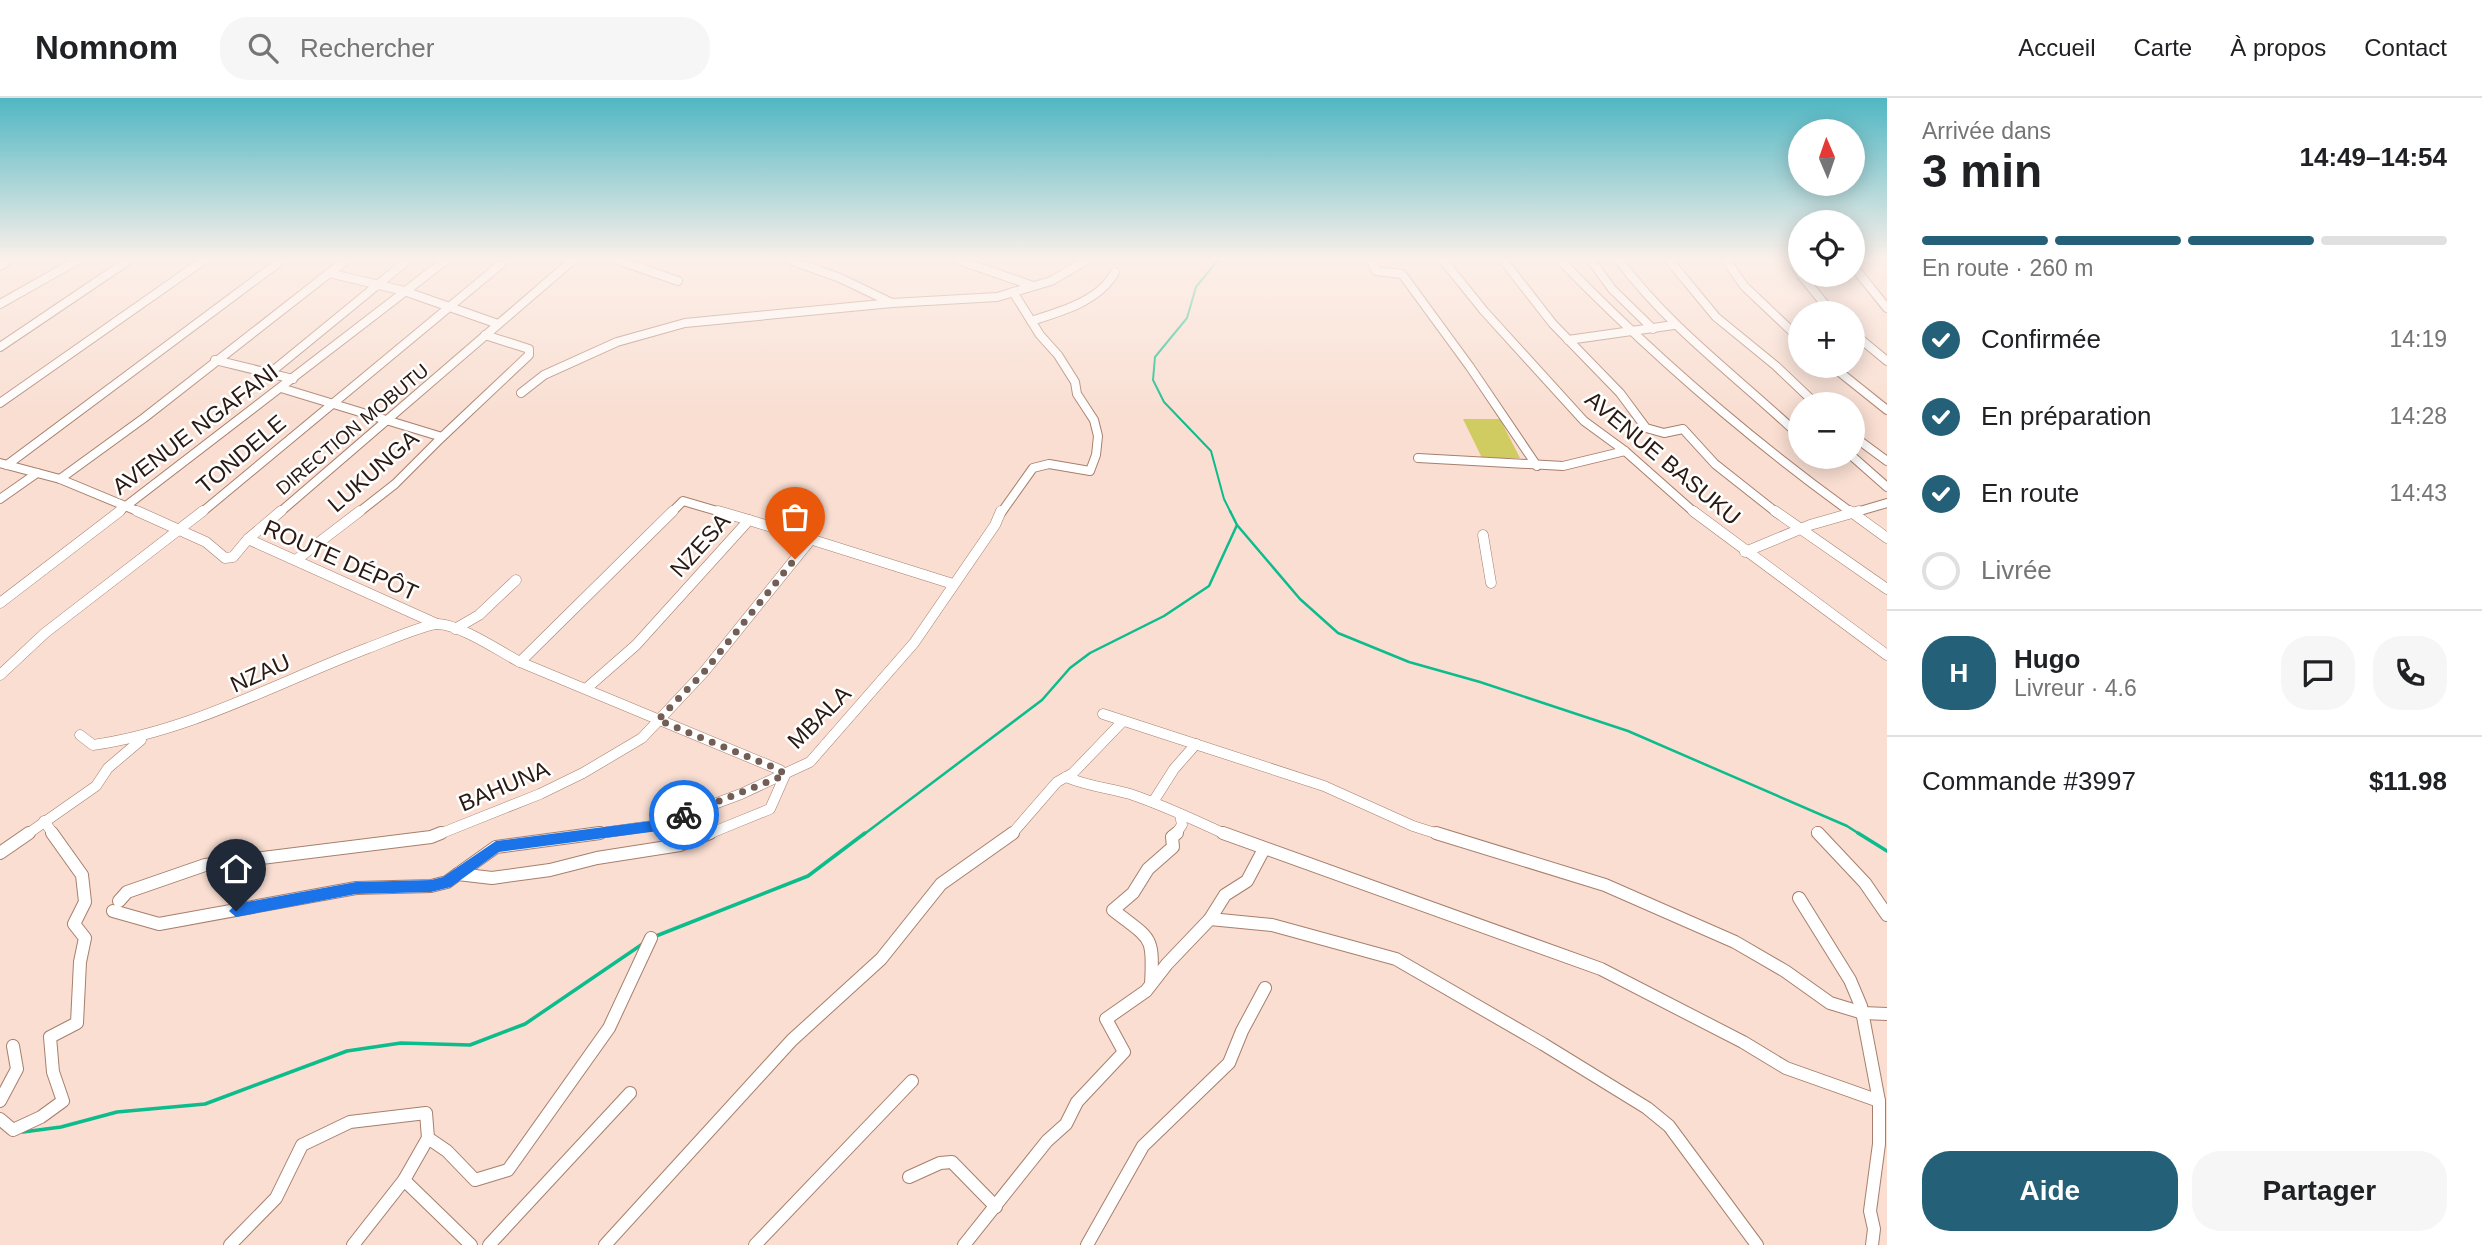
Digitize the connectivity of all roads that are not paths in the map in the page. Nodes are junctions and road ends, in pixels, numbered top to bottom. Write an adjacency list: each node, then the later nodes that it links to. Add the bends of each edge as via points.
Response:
1 (51, 314): 30 (street)
2 (128, 314): 39 (street)
3 (209, 314): 49 (street)
4 (275, 314): 31 (street)
5 (343, 314): 33 (street)
6 (376, 314): 35 (street, AVENUE NGAFANI)
7 (442, 314): 40 (street, TONDELE)
8 (468, 314): 22 (street)
9 (510, 314): 22 (street, DIRECTION MOBUTU)
10 (783, 314): 38 (street, via 685,323 617,342 544,375)
11 (1026, 314): 21 (street)
12 (1056, 314): 21 (street)
13 (1431, 314): 50 (street)
14 (1486, 314): 46 (street, AVENUE BASUKU, via 1576,413)
15 (1546, 314): 28 (street)
16 (1613, 314): 26 (street)
17 (1638, 314): 24 (street)
18 (1664, 314): 23 (street)
19 (1713, 314): 37 (street)
20 (1773, 314): 25 (street)
21 (1031, 321): 70 (street, MBALA, via 1076,382 1077,394 1098,434 1096,455 1090,471 1049,464 1033,468)
22 (498, 324): 27 (street, DIRECTION MOBUTU)
23 (1674, 325): 24 (street); 43 (street)
24 (1653, 328): 26 (street)
25 (1788, 328)
26 (1631, 332): 28 (street); 58 (street, via 1767,449)
27 (485, 335): 42 (street, DIRECTION MOBUTU); 44 (street, LUKUNGA, via 530,351)
28 (1568, 340): 61 (street, via 1620,393 1646,428 1664,433 1683,429 1715,464)
29 (1865, 343): 32 (street)
30 (0, 348)
31 (215, 359): 33 (street); 53 (street)
32 (1887, 361)
33 (270, 373): 35 (street)
34 (1847, 378): 41 (street)
35 (293, 379): 36 (street, AVENUE NGAFANI)
36 (281, 388): 40 (street); 57 (street, AVENUE NGAFANI)
37 (1803, 392)
38 (520, 393)
39 (0, 403)
40 (333, 403): 42 (street); 60 (street, TONDELE)
41 (1887, 410)
42 (386, 420): 44 (street); 65 (street, DIRECTION MOBUTU)
43 (1788, 424)
44 (442, 437): 67 (street, LUKUNGA, via 395,484)
45 (1865, 445): 48 (street)
46 (1625, 452): 50 (street, via 1563,466); 66 (street, AVENUE BASUKU)
47 (1418, 458): 50 (street)
48 (1887, 461)
49 (3, 464): 52 (street, ROUTE DÉPÔT)
50 (1537, 466)
51 (1865, 468): 54 (street)
52 (37, 473): 53 (street, ROUTE DÉPÔT); 55 (street)
53 (60, 479): 57 (street, ROUTE DÉPÔT)
54 (1887, 487)
55 (0, 499)
56 (1887, 503): 58 (street)
57 (125, 506): 60 (street, ROUTE DÉPÔT); 72 (street, AVENUE NGAFANI)
58 (1855, 514): 61 (street); 64 (street)
59 (749, 520): 63 (street, NZESA); 76 (street, via 682,500); 78 (street, NZESA, via 636,645)
60 (181, 529): 65 (street, ROUTE DÉPÔT, via 225,558 233,557); 77 (street, TONDELE, via 45,633)
61 (1802, 530): 66 (street); 71 (street)
62 (1483, 535): 69 (street)
63 (812, 538): 70 (street, NZESA); 80 (street, BAHUNA, via 704,672)
64 (1887, 538)
65 (248, 539): 67 (street, ROUTE DÉPÔT)
66 (1745, 552): 75 (street, AVENUE BASUKU)
67 (296, 560): 73 (street, ROUTE DÉPÔT)
68 (516, 580): 74 (street, via 479,615)
69 (1492, 583)
70 (953, 584): 85 (street, MBALA, via 914,643 863,703 810,762)
71 (1887, 589)
72 (0, 603)
73 (437, 624): 74 (street); 83 (street, NZAU)
74 (455, 629): 76 (street)
75 (1887, 655)
76 (520, 662): 78 (street)
77 (0, 675)
78 (588, 687): 80 (street)
79 (1103, 714): 81 (street)
80 (658, 720): 85 (street); 95 (street, BAHUNA, via 642,738 583,773 431,837 205,865 127,892)
81 (1123, 721): 84 (street); 86 (street)
82 (80, 735): 83 (street, NZAU, via 93,745)
83 (143, 738): 89 (street, via 108,768 96,786)
84 (1196, 744): 87 (street); 101 (street, via 1324,786 1413,826 1605,885 1735,942 1817,996)
85 (785, 775): 93 (street, via 658,825 496,847); 93 (street, MBALA, via 770,809 680,845 527,874 492,878)
86 (1066, 777): 87 (street); 117 (street, via 1010,835 941,884 881,959 792,1040)
87 (1153, 803): 88 (street)
88 (1180, 814): 91 (street); 99 (street, via 1183,827 1172,837 1173,847 1113,910 1145,935 1153,948)
89 (44, 821): 92 (street); 108 (street, via 82,874 85,902 74,924 85,938 77,1023 50,1037 53,1072 63,1101 13,1130)
90 (1817, 832): 96 (street, via 1865,883)
91 (1264, 849): 97 (street, via 1247,881 1225,895); 107 (street, via 1601,970 1786,1068)
92 (0, 853)
93 (458, 874): 95 (street, MBALA, via 431,886 356,888 159,924)
94 (1799, 898): 101 (street, via 1850,980)
95 (116, 906)
96 (1887, 915)
97 (1210, 919): 99 (street); 121 (street, via 1272,925 1396,959 1542,1044 1658,1116)
98 (652, 938): 109 (street, via 609,1028 508,1170 475,1180)
99 (1151, 984): 112 (street, via 1106,1020 1124,1052 1077,1102 1066,1124 1047,1141)
100 (1265, 988): 120 (street, via 1229,1063 1143,1146)
101 (1863, 1013): 102 (street); 107 (street)
102 (1887, 1014)
103 (13, 1046): 106 (street, via 17,1069)
104 (912, 1081): 118 (street)
105 (630, 1093): 116 (street)
106 (0, 1101)
107 (1879, 1101): 122 (street, via 1879,1144 1870,1210)
108 (0, 1119)
109 (428, 1138): 111 (street); 113 (street, via 426,1113 350,1122 302,1145 276,1198)
110 (909, 1177): 112 (street, via 940,1163 952,1163)
111 (404, 1180): 114 (street); 115 (street)
112 (996, 1207): 119 (street)
113 (230, 1245)
114 (353, 1245)
115 (471, 1245)
116 (489, 1245)
117 (605, 1245)
118 (755, 1245)
119 (964, 1245)
120 (1087, 1245)
121 (1757, 1245)
122 (1872, 1245)

